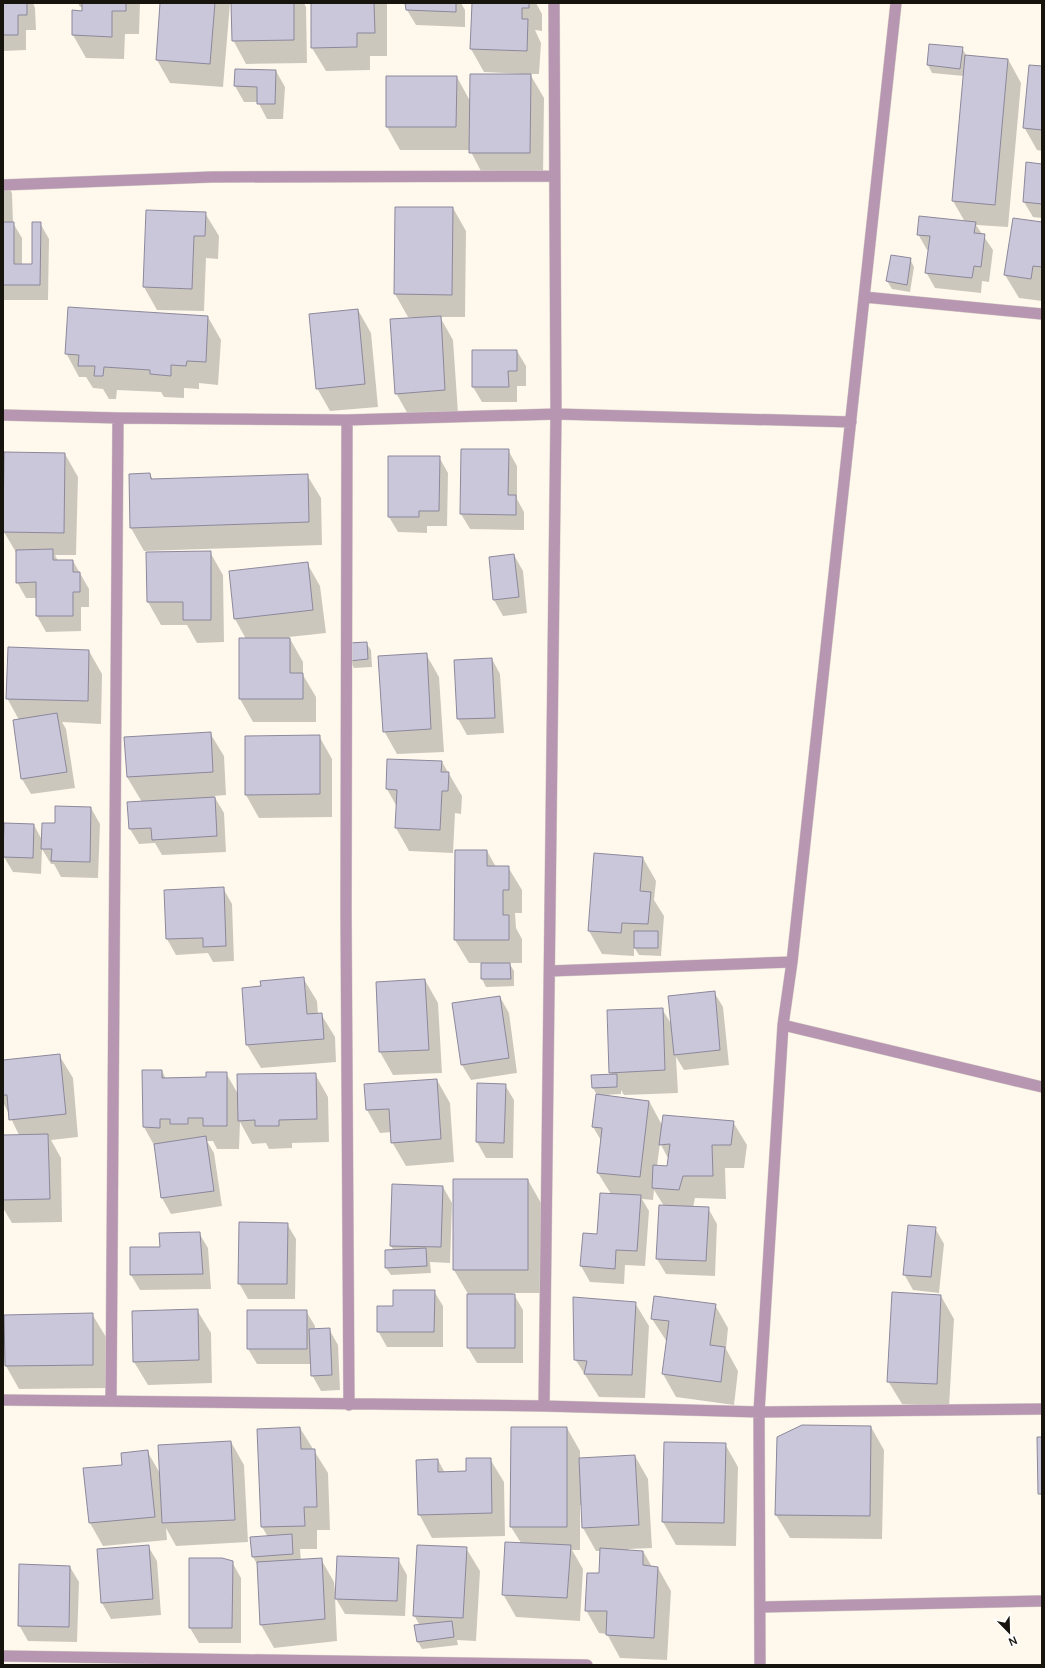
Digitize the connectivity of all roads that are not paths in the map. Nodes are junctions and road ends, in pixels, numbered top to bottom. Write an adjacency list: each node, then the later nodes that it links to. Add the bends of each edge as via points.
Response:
1 (554, 3): 3 (street)
2 (896, 3): 5 (street)
3 (555, 176): 4 (street, via 211,177); 7 (street)
4 (3, 185)
5 (864, 297): 6 (street); 11 (street)
6 (1042, 314)
7 (556, 414): 10 (street); 11 (street); 13 (street)
8 (3, 415): 9 (street)
9 (118, 418): 10 (street); 17 (street)
10 (347, 420): 18 (street, via 346,918)
11 (851, 422): 12 (street)
12 (792, 962): 13 (street); 14 (street)
13 (550, 971): 19 (street)
14 (783, 1025): 15 (street); 21 (street)
15 (1042, 1087)
16 (3, 1400): 17 (street)
17 (111, 1400): 18 (street)
18 (349, 1405): 19 (street)
19 (544, 1406): 21 (street)
20 (1042, 1409): 21 (street)
21 (759, 1412): 23 (street)
22 (1042, 1601): 23 (street)
23 (761, 1607): 27 (street)
24 (3, 1656): 25 (street)
25 (356, 1663): 26 (street)
26 (587, 1665)
27 (760, 1665)

